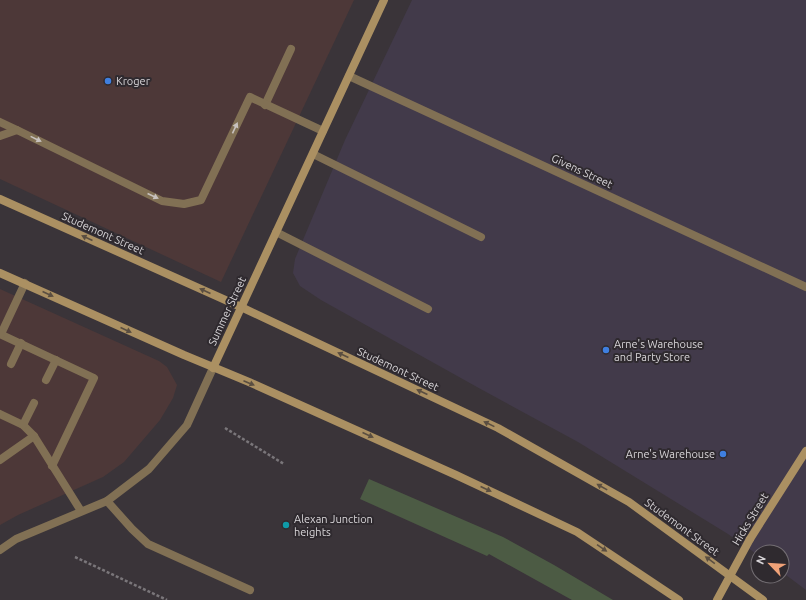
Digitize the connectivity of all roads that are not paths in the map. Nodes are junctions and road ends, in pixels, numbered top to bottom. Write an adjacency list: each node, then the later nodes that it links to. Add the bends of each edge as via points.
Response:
1 (384, 0): 3 (main road, Summer Street)
2 (291, 49): 4 (street)
3 (349, 76): 7 (main road, Summer Street); 15 (street, Givens Street)
4 (265, 105): 6 (street, one-way to 4, via 162,200 184,204 201,200 250,97); 7 (street)
5 (0, 122): 6 (street)
6 (18, 130): 8 (street)
7 (323, 132): 9 (main road, Summer Street)
8 (0, 136)
9 (313, 154): 11 (main road, Summer Street); 12 (street)
10 (0, 199): 16 (main road, Studemont Street, one-way to 10)
11 (276, 232): 16 (main road, Summer Street); 17 (street)
12 (481, 237)
13 (0, 273): 14 (main road)
14 (25, 283): 18 (street); 22 (main road, one-way to 22)
15 (806, 287)
16 (241, 308): 22 (main road, Summer Street); 37 (main road, Studemont Street, one-way to 16, via 622,498 498,428)
17 (428, 309)
18 (0, 334): 19 (street)
19 (21, 343): 20 (street); 21 (street)
20 (56, 360): 23 (street); 30 (street, via 94,378)
21 (11, 364)
22 (213, 368): 31 (street, Summer Street, via 187,426 149,469); 35 (main road, one-way to 35, via 456,475 577,532)
23 (46, 380)
24 (34, 403): 26 (street)
25 (0, 414): 26 (street)
26 (23, 425): 27 (street)
27 (34, 436): 29 (street); 30 (street)
28 (806, 451): 36 (main road, Hicks Street, bridge, via 750,539)
29 (0, 460)
30 (52, 466): 32 (street)
31 (107, 501): 32 (street, Summer Street); 34 (street, via 148,544)
32 (81, 511): 33 (street, Summer Street, via 16,539)
33 (0, 550)
34 (250, 590)
35 (680, 600)
36 (717, 600)
37 (763, 600)

